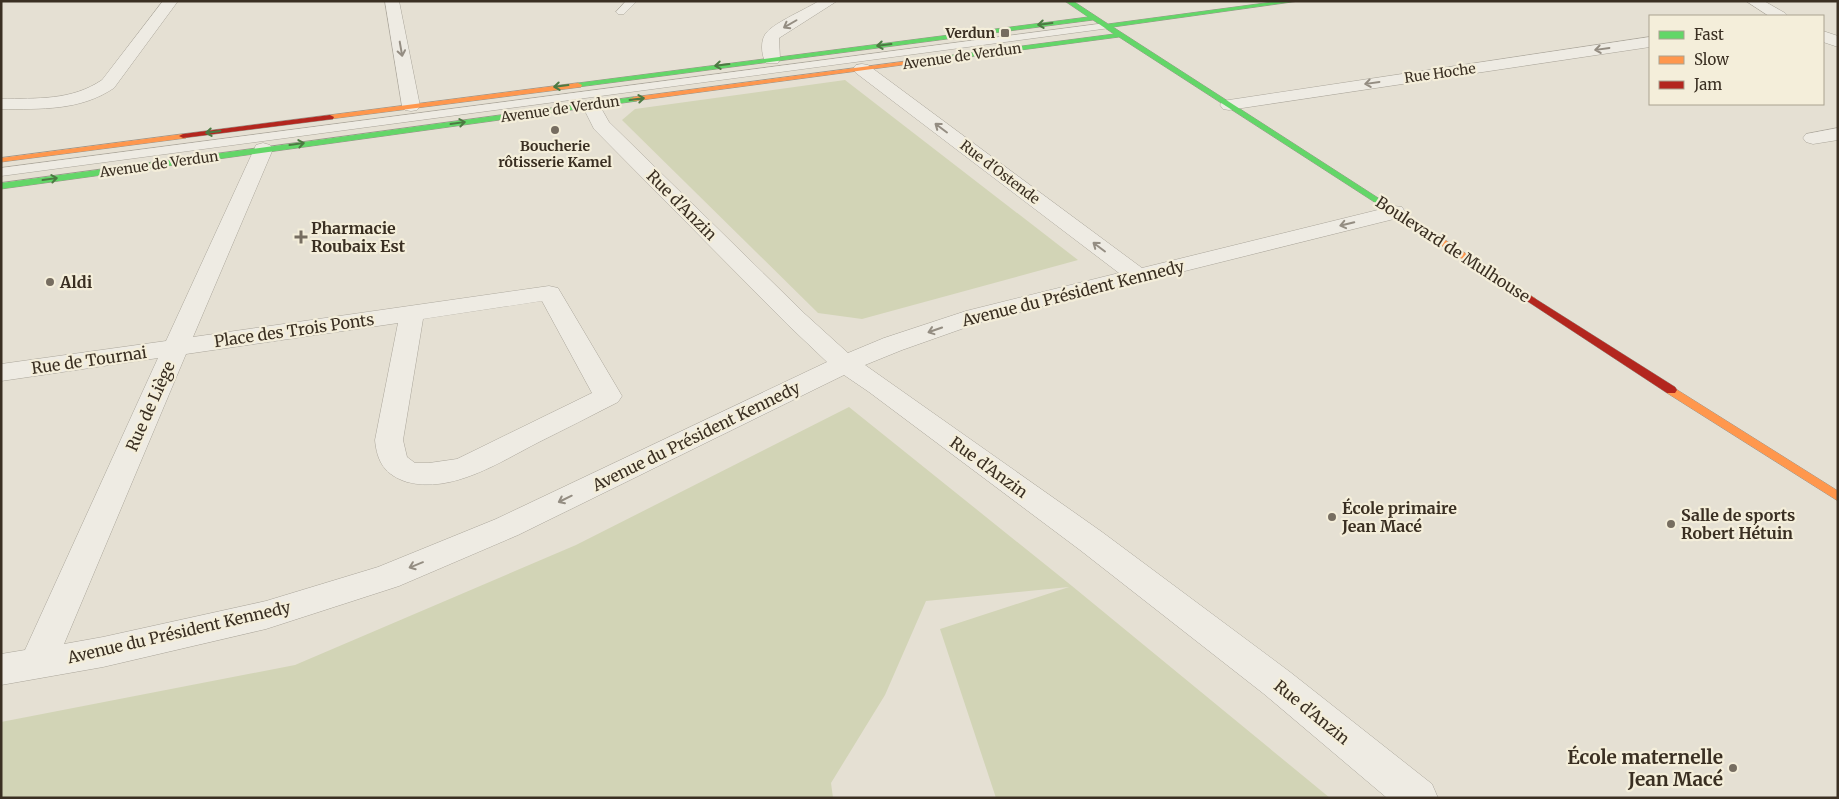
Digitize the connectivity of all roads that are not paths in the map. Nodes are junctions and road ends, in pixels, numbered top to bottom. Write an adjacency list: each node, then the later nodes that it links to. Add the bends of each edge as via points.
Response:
1 (171, 1): 18 (street, via 108,84 86,97 69,101)
2 (392, 1): 21 (street, one-way to 21)
3 (632, 1): 8 (lane)
4 (830, 1): 16 (street, one-way to 16, via 773,35 770,40)
5 (1068, 1): 10 (street, Boulevard de Mulhouse)
6 (1296, 1): 11 (street)
7 (1753, 1): 9 (street)
8 (621, 12)
9 (1778, 15)
10 (1093, 18): 11 (street, Boulevard de Mulhouse); 16 (street, Avenue de Verdun, one-way to 16)
11 (1106, 26): 12 (street, Boulevard de Mulhouse); 26 (lane)
12 (1119, 35): 17 (street, Avenue de Verdun); 19 (street, Boulevard de Mulhouse)
13 (1824, 36): 15 (street)
14 (1649, 42): 19 (street, Rue Hoche, one-way to 19)
15 (1838, 42)
16 (772, 59): 21 (street, Avenue de Verdun, one-way to 21)
17 (862, 69): 20 (street, Avenue de Verdun, one-way to 17); 29 (street, Rue d'Ostende, one-way to 17)
18 (1, 104)
19 (1229, 104): 28 (street, Boulevard de Mulhouse)
20 (591, 105): 24 (street, Avenue de Verdun, one-way to 20); 32 (street, Rue d'Anzin, via 602,124)
21 (410, 106): 25 (street, Avenue de Verdun, one-way to 25)
22 (1838, 134): 23 (street)
23 (1812, 138)
24 (263, 149): 27 (street, Avenue de Verdun, one-way to 24); 31 (street, Rue de Liège)
25 (1, 160)
26 (1, 172)
27 (1, 186)
28 (1394, 212): 29 (street, Avenue du Président Kennedy, one-way to 29); 34 (street, Boulevard de Mulhouse)
29 (1138, 276): 32 (street, Avenue du Président Kennedy, one-way to 32, via 975,316)
30 (412, 314): 30 (street, Place des Trois Ponts, via 550,294 608,396 466,466 429,475 410,473 397,466 389,454 389,440); 31 (street, Place des Trois Ponts)
31 (176, 348): 33 (street, Rue de Tournai); 35 (street, Rue de Liège)
32 (845, 364): 35 (street, Avenue du Président Kennedy, one-way to 35, via 507,527 386,576 266,615 103,652); 37 (street, Rue d'Anzin, via 880,386 1107,553 1277,683)
33 (1, 373)
34 (1838, 497)
35 (38, 662): 36 (street, Avenue du Président Kennedy)
36 (1, 670)
37 (1418, 798)

